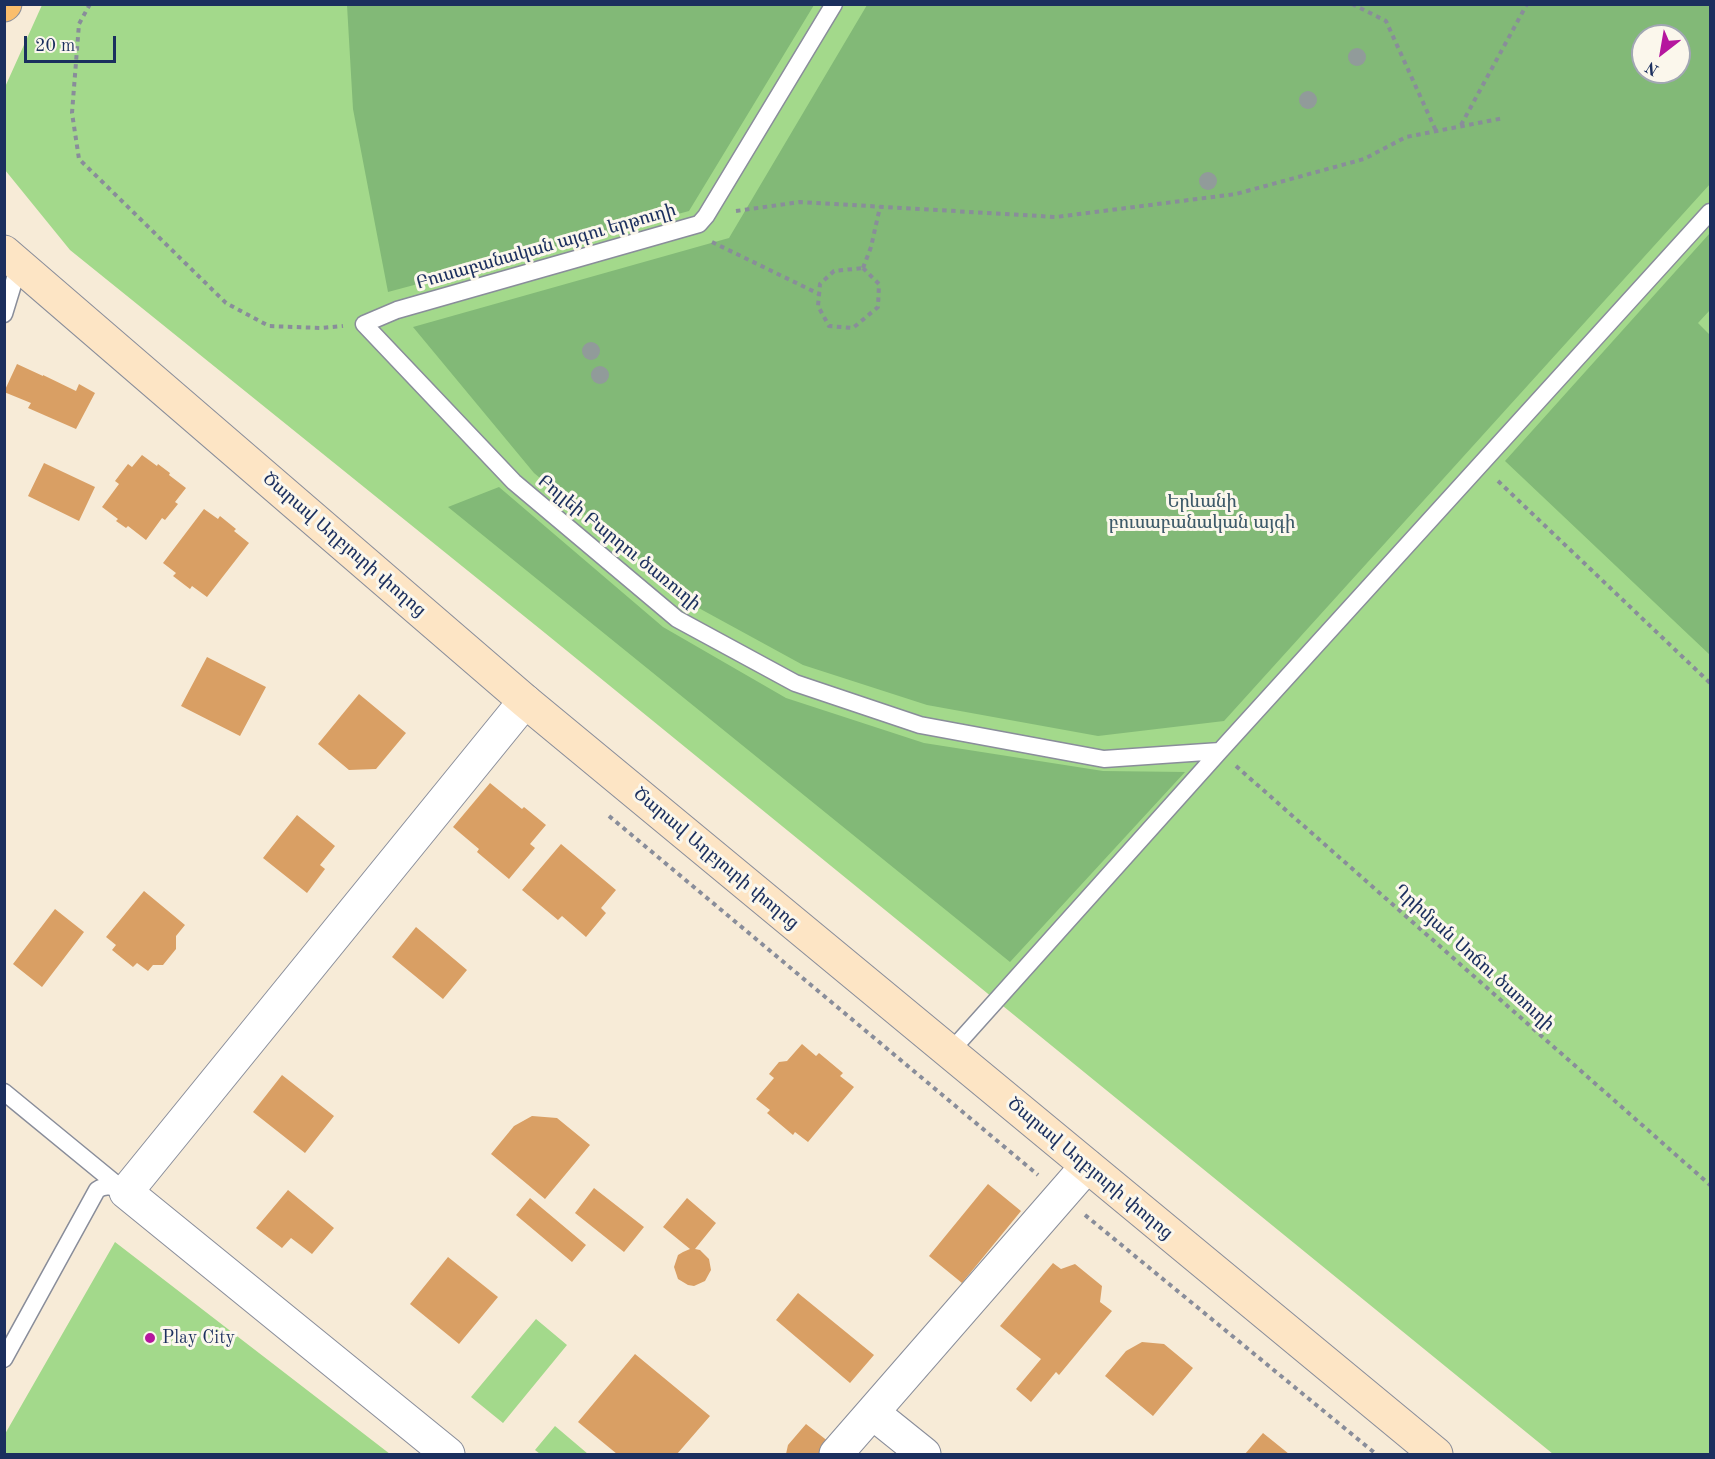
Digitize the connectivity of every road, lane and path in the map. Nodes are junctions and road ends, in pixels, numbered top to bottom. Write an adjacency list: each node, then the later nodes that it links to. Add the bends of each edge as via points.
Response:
1 (90, 4): 16 (path, via 79,24 72,113 79,159 226,303 269,326 321,328)
2 (834, 4): 10 (lane)
3 (1352, 4): 7 (path, via 1386,21)
4 (1527, 4): 6 (path)
5 (1504, 118): 6 (path)
6 (1461, 126): 7 (path)
7 (1436, 131): 8 (path, via 1406,137 1364,159 1236,194 1056,217)
8 (880, 207): 10 (path, via 800,202); 13 (path)
9 (1710, 212): 17 (lane)
10 (706, 216): 11 (lane, Բուսաբանական այգու երթուղի, via 699,224)
11 (684, 228): 14 (path); 16 (lane, Բուսաբանական այգու երթուղի, via 397,310)
12 (12, 258): 15 (lane); 19 (main road, Ծարավ Աղբյուրի փողոց)
13 (863, 268): 14 (path, via 834,271 820,284); 14 (path, via 879,284 878,307 853,328 829,326 818,306)
14 (819, 294)
15 (4, 314)
16 (364, 324): 20 (lane, Բոլլեի Բարդու ծառուղի, via 514,483 677,619 795,683 920,725 1104,759)
17 (1480, 464): 18 (path); 20 (lane)
18 (1710, 683)
19 (525, 702): 22 (main road, Ծարավ Աղբյուրի փողոց); 26 (street)
20 (1220, 751): 22 (lane); 25 (path, Ղրիմյան Սոճու ծառուղի)
21 (604, 812): 27 (path)
22 (950, 1052): 24 (main road, Ծարավ Աղբյուրի փողոց)
23 (4, 1092): 26 (lane)
24 (1087, 1166): 27 (street); 34 (main road, Ծարավ Աղբյուրի փողոց)
25 (1710, 1185)
26 (126, 1192): 28 (lane, via 110,1186 97,1190); 30 (street)
27 (1062, 1195): 29 (street); 33 (path)
28 (4, 1359)
29 (873, 1413): 31 (street); 32 (street)
30 (448, 1455)
31 (836, 1455)
32 (924, 1455)
33 (1376, 1455)
34 (1436, 1455)

